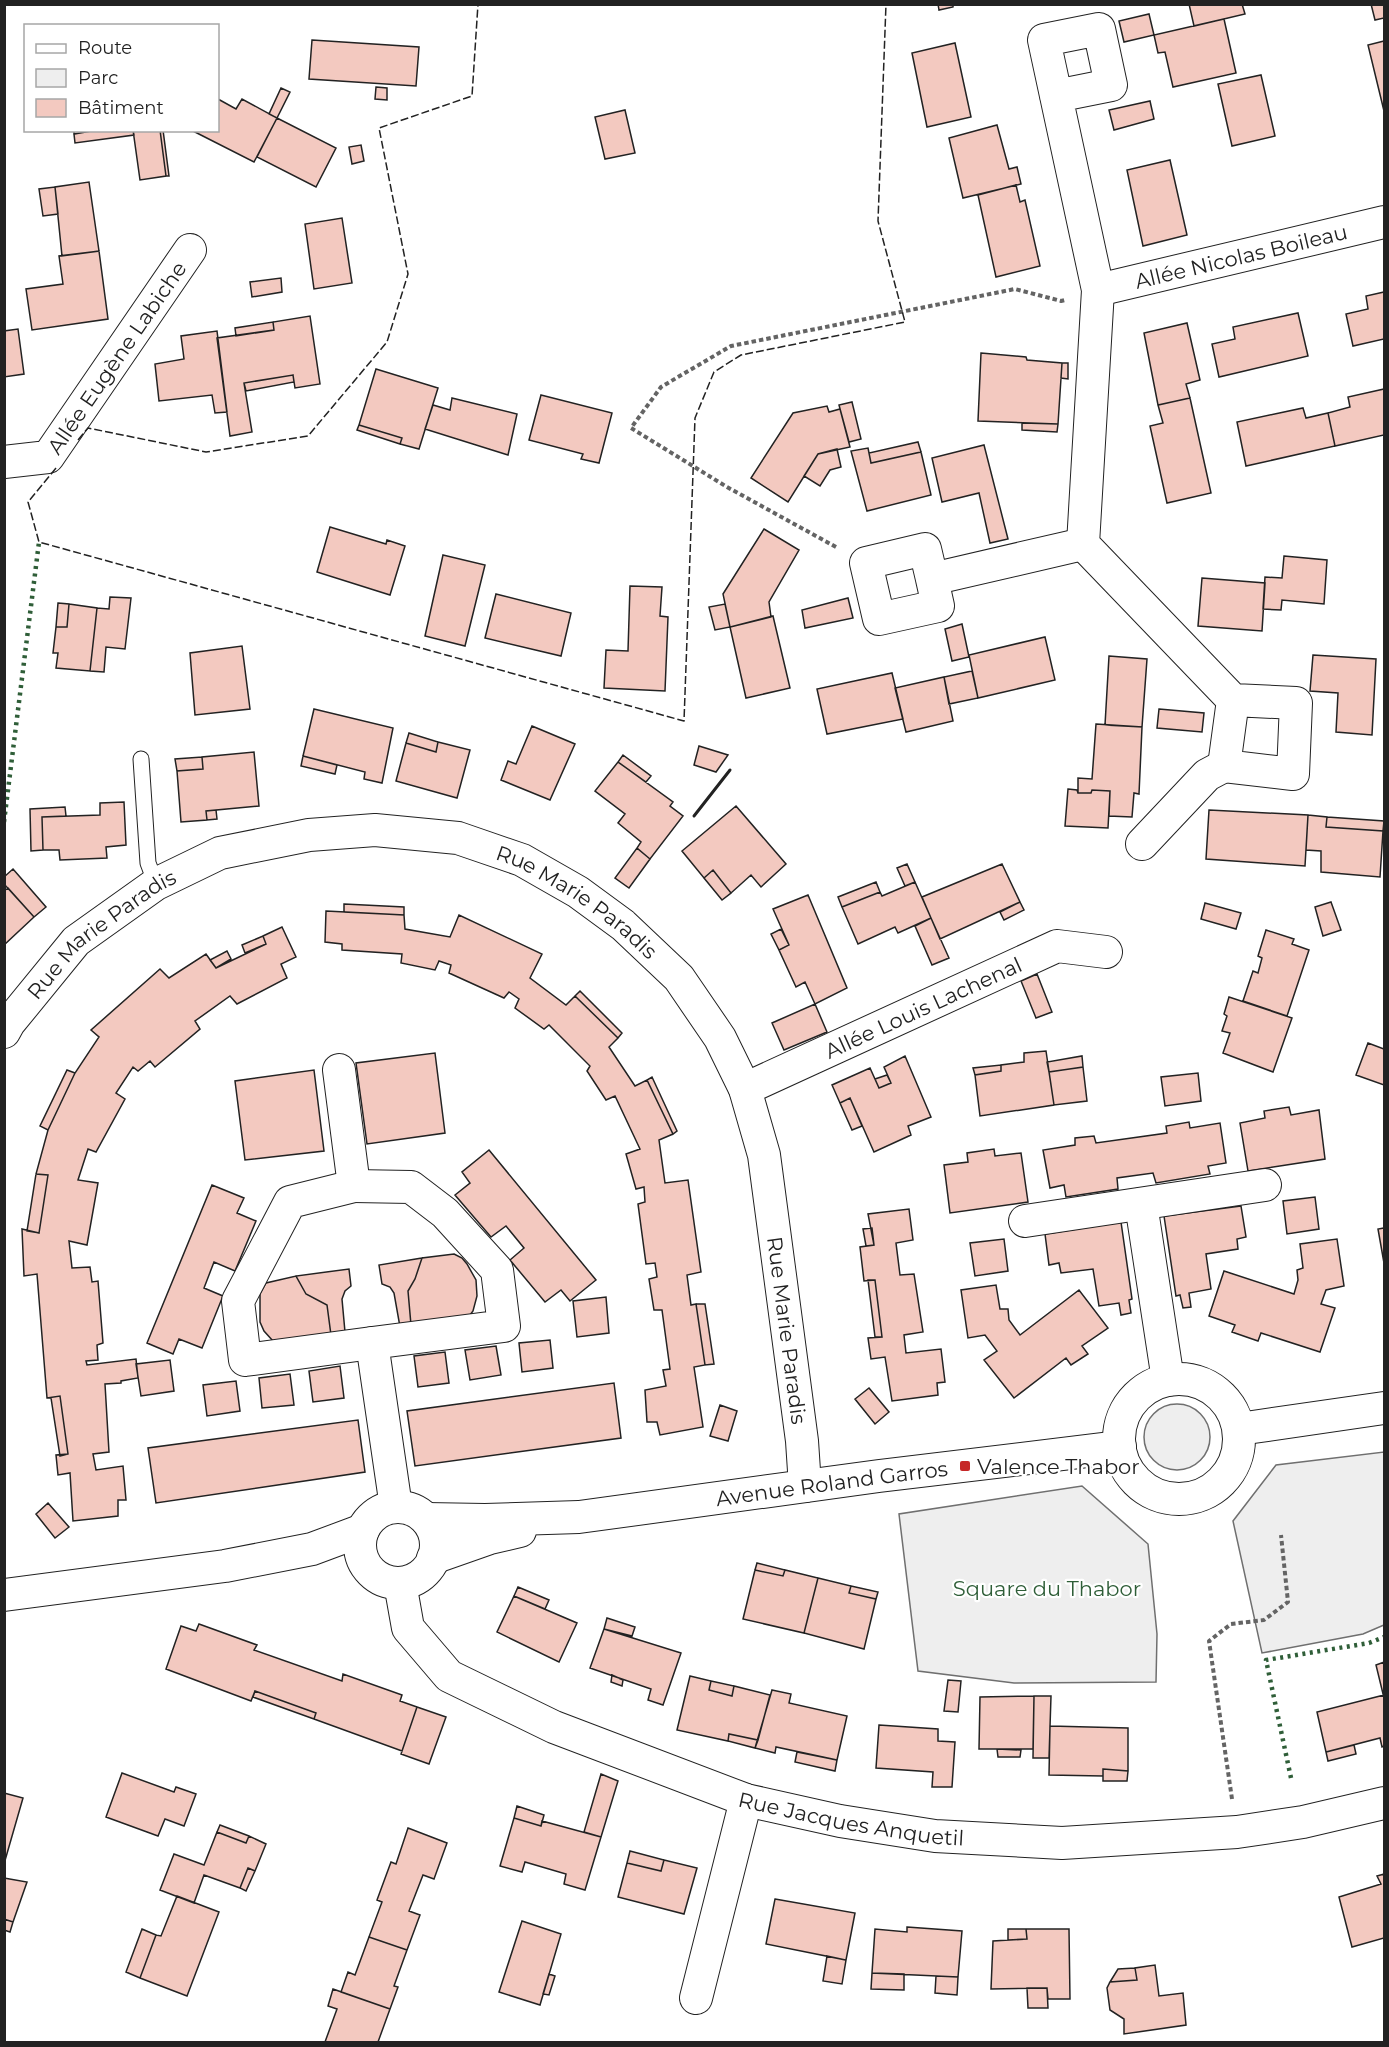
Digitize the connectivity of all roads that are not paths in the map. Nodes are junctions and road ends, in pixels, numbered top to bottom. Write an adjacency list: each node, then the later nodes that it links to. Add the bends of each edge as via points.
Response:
1 (1056, 96): 4 (street)
2 (1384, 222): 4 (street, Allée Nicolas Boileau)
3 (190, 250): 5 (street, Allée Eugène Labiche, via 48,457)
4 (1098, 290): 6 (street)
5 (4, 462)
6 (1083, 544): 7 (street); 8 (street)
7 (932, 579): 7 (street, via 925,549 866,563 879,619 938,606)
8 (1233, 700): 10 (street); 10 (street, via 1296,703 1293,774)
9 (141, 759): 12 (lane, via 148,862)
10 (1224, 766): 11 (street, via 1207,775)
11 (1142, 844)
12 (156, 884): 14 (street, Rue Marie Paradis, via 76,941); 16 (street, Rue Marie Paradis, via 220,853 320,834 375,830 458,838 511,856 578,892 623,925 679,978 720,1038)
13 (1106, 952): 16 (street, Allée Louis Lachenal, via 1057,946)
14 (4, 1032)
15 (339, 1070): 18 (street)
16 (745, 1089): 26 (street, Rue Marie Paradis, via 764,1155)
17 (1264, 1185): 19 (street)
18 (354, 1186): 21 (street, via 290,1202 238,1301 244,1360); 21 (street, via 411,1187 445,1213 497,1270 504,1326)
19 (1142, 1204): 20 (street); 22 (street)
20 (1025, 1221)
21 (372, 1344): 27 (street)
22 (1168, 1380): 24 (street, via 1206,1385 1221,1396); 25 (street, via 1154,1385 1131,1404 1120,1431)
23 (1384, 1408): 24 (street)
24 (1239, 1429): 25 (street, via 1235,1464 1225,1479 1212,1490 1186,1500 1153,1494 1137,1482 1125,1466)
25 (1120, 1447): 26 (street, Avenue Roland Garros)
26 (805, 1486): 28 (street, Avenue Roland Garros)
27 (396, 1507): 29 (street, via 407,1508); 30 (street, via 376,1514)
28 (579, 1516): 29 (street, Avenue Roland Garros); 31 (street, Avenue Roland Garros, via 490,1538)
29 (426, 1519): 31 (street, via 435,1537)
30 (363, 1530): 32 (street, via 360,1547); 33 (street, via 312,1550)
31 (433, 1558): 34 (street, via 424,1572)
32 (364, 1563): 33 (street); 34 (street, via 379,1578)
33 (225, 1566): 35 (street)
34 (400, 1583): 36 (street, Rue Jacques Anquetil, via 408,1629 449,1676 554,1727)
35 (4, 1596)
36 (746, 1800): 37 (street, Rue Jacques Anquetil, via 840,1821 935,1836 1062,1843 1237,1832); 38 (street)
37 (1384, 1803)
38 (696, 1998)

